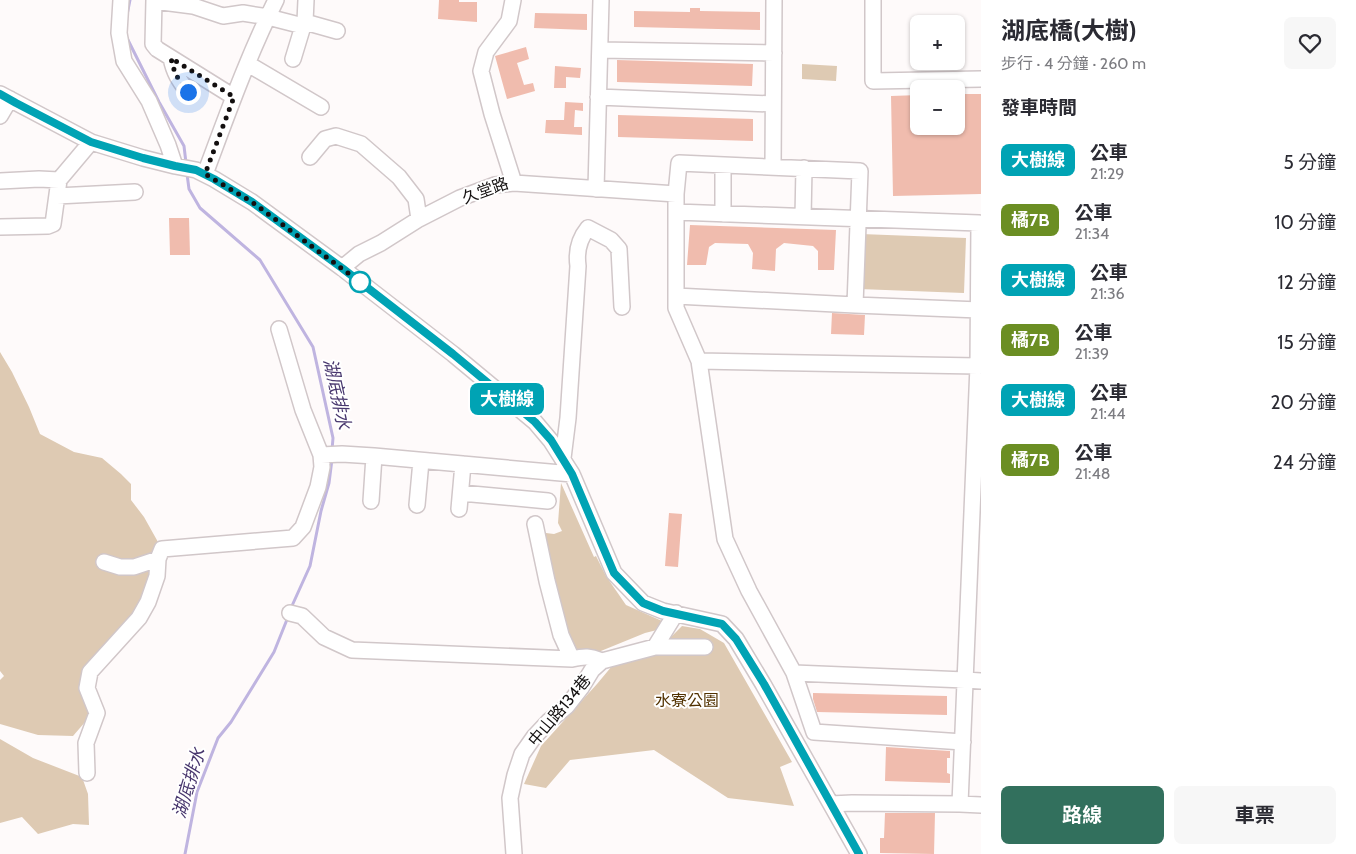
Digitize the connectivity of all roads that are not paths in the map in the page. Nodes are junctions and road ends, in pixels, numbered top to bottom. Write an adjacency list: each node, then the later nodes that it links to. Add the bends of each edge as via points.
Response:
1 (121, 0): 30 (street, via 119,33 124,61 149,101)
2 (154, 0): 10 (street, via 193,6 223,16 243,13); 16 (street, via 153,44)
3 (276, 0): 10 (street)
4 (306, 0): 11 (street)
5 (503, 0): 13 (street)
6 (513, 0): 13 (street, 久堂路, via 509,21)
7 (601, 0): 14 (street)
8 (774, 0): 15 (street)
9 (873, 0): 19 (street, via 873,81)
10 (268, 17): 11 (street); 18 (street)
11 (304, 24): 12 (street); 17 (street)
12 (337, 31)
13 (498, 36): 36 (street, 久堂路, via 486,52 481,71)
14 (600, 50): 15 (street); 23 (street)
15 (774, 53): 24 (street)
16 (171, 58): 20 (street, via 176,77); 22 (street)
17 (293, 59)
18 (248, 64): 22 (street); 25 (street)
19 (981, 79)
20 (188, 92)
21 (5, 96): 26 (street); 27 (street)
22 (234, 97): 33 (street)
23 (598, 98): 24 (street); 37 (street)
24 (773, 104): 31 (street)
25 (321, 107)
26 (0, 116)
27 (91, 142): 30 (street); 34 (street)
28 (310, 157): 44 (street, via 325,139 336,136 361,144 398,177 416,199)
29 (723, 165): 31 (street); 39 (street, via 679,162); 42 (street)
30 (176, 167): 33 (street)
31 (773, 167): 32 (street)
32 (804, 168): 43 (street); 45 (street, via 860,170)
33 (200, 172): 48 (street, via 252,202)
34 (59, 180): 35 (street); 40 (street)
35 (0, 181)
36 (514, 183): 37 (street); 44 (street, 久堂路, via 495,185 460,198)
37 (596, 189): 39 (street)
38 (135, 192): 40 (street)
39 (676, 194): 41 (street)
40 (58, 196): 47 (street, via 53,224)
41 (676, 212): 42 (street); 50 (street)
42 (723, 214): 43 (street)
43 (803, 217): 45 (street)
44 (419, 219): 48 (street, 久堂路, via 359,254)
45 (859, 219): 46 (street); 51 (street)
46 (980, 223): 49 (street)
47 (0, 227)
48 (342, 268): 60 (street, via 535,422)
49 (980, 271): 53 (street)
50 (676, 296): 51 (street); 55 (street, via 676,308)
51 (855, 305): 53 (street)
52 (622, 307): 60 (street, via 619,249 611,240 588,228 582,236 577,256 568,418)
53 (978, 310): 56 (street)
54 (279, 329): 58 (street, via 303,410)
55 (699, 361): 56 (street); 81 (street, via 725,539)
56 (978, 366): 57 (street)
57 (979, 413): 64 (street)
58 (321, 456): 59 (street); 72 (street, via 318,487 303,527 293,538 162,550)
59 (374, 456): 61 (street); 66 (street)
60 (562, 458): 63 (street)
61 (421, 460): 62 (street); 68 (street)
62 (463, 464): 63 (street); 65 (street)
63 (572, 474): 75 (street, via 614,573 643,603)
64 (977, 477): 71 (street)
65 (461, 493): 67 (street); 69 (street)
66 (371, 501)
67 (548, 501)
68 (417, 505)
69 (459, 509)
70 (535, 524): 79 (street, via 561,634)
71 (976, 553): 76 (street)
72 (158, 559): 73 (street, via 134,567); 85 (street, via 158,576 140,618 90,672 88,688 97,713 86,743)
73 (104, 562)
74 (290, 613): 79 (street, via 302,616 324,637 352,650)
75 (676, 613): 77 (street); 86 (street, via 722,624 736,639)
76 (974, 615): 82 (street)
77 (655, 647): 78 (street, 中山路134巷); 80 (street, 中山路134巷)
78 (705, 647)
79 (572, 659): 80 (street, via 591,656)
80 (602, 661): 89 (street, 中山路134巷, via 567,706 549,721 522,754 510,798)
81 (794, 673): 82 (street); 84 (street, via 814,732)
82 (965, 680): 83 (street); 84 (street)
83 (981, 681)
84 (962, 742): 87 (street)
85 (87, 773)
86 (831, 804): 87 (street); 90 (street)
87 (960, 804): 88 (street)
88 (981, 805)
89 (514, 854)
90 (859, 854)

